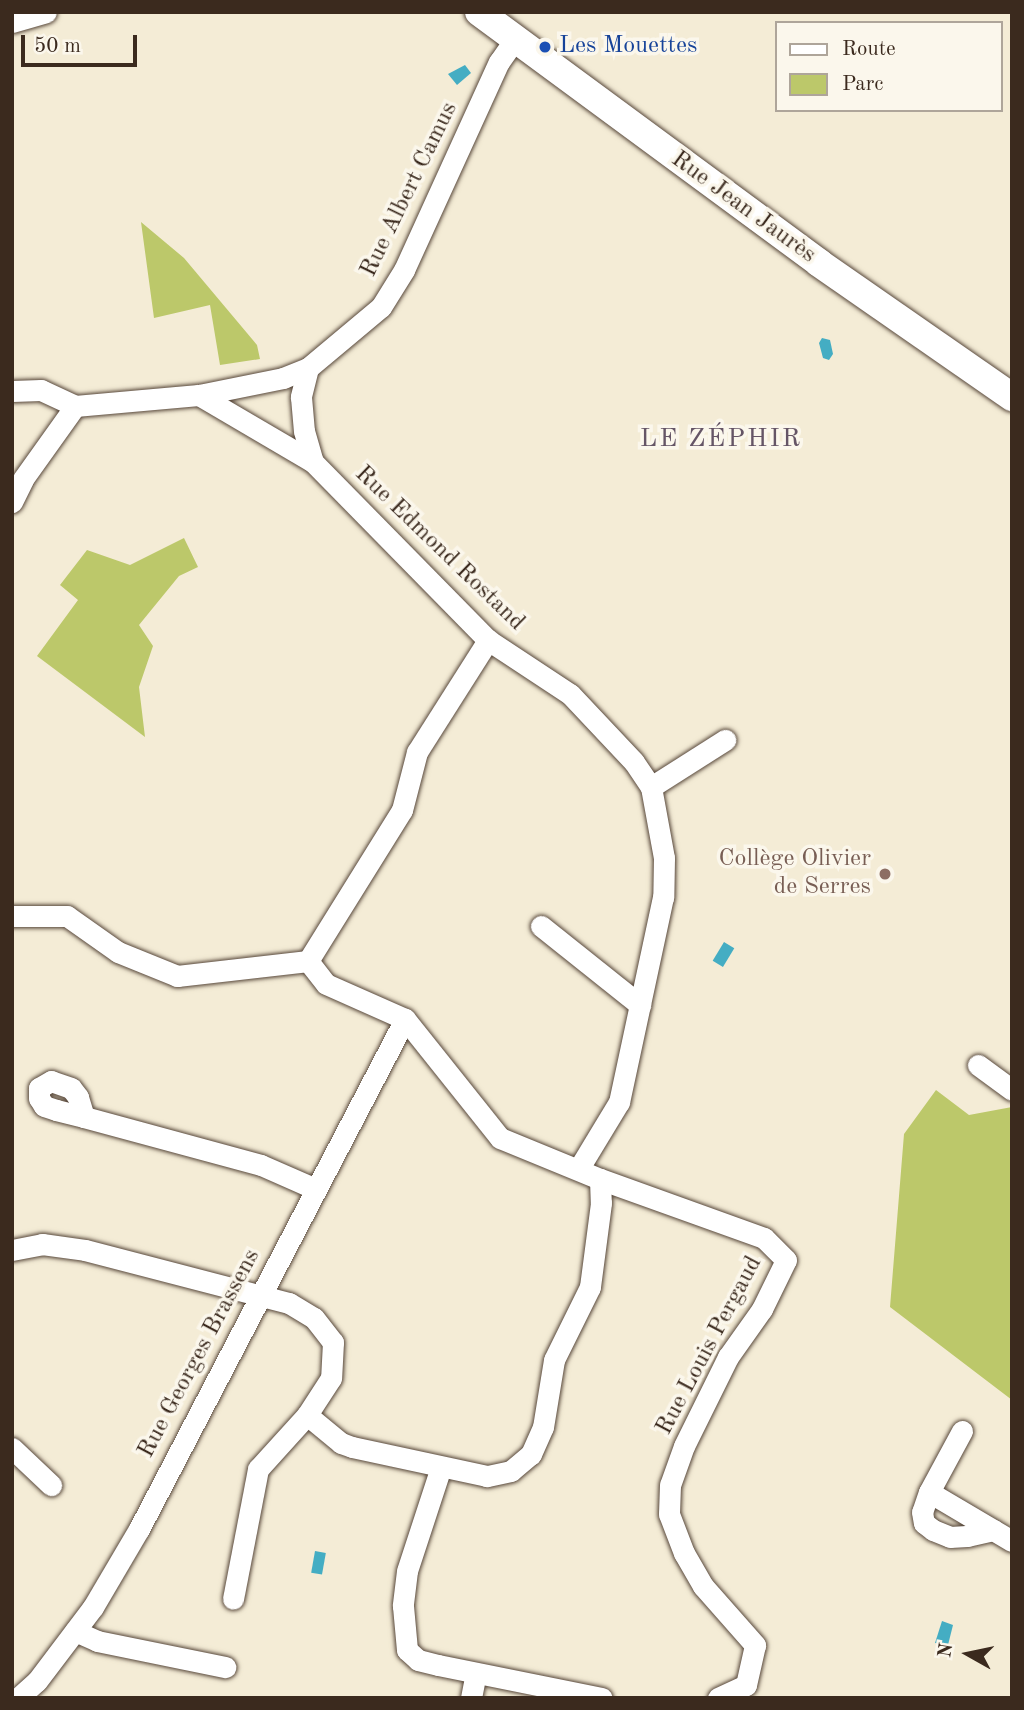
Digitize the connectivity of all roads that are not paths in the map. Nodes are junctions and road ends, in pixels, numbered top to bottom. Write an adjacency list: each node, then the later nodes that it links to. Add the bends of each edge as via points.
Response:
1 (46, 12): 3 (street)
2 (480, 12): 4 (main road, Rue Jean Jaurès)
3 (12, 22)
4 (515, 39): 5 (street, Rue Albert Camus, via 499,62 404,270 381,307); 8 (main road, Rue Jean Jaurès, via 819,263)
5 (308, 368): 7 (street, Rue Albert Camus, via 283,378); 10 (street, Rue Edmond Rostand, via 301,397)
6 (12, 391): 9 (street, via 41,390)
7 (199, 395): 9 (street, Rue Albert Camus); 10 (street, Rue Edmond Rostand)
8 (1012, 397)
9 (75, 406): 11 (street)
10 (313, 462): 12 (street, Rue Edmond Rostand)
11 (12, 502)
12 (488, 640): 14 (street, Rue Edmond Rostand, via 570,695 634,762); 17 (street, via 417,752 402,810)
13 (724, 740): 14 (street)
14 (651, 787): 18 (street, Rue Edmond Rostand, via 664,858 663,897)
15 (12, 916): 17 (street, via 67,916 118,953 177,976)
16 (541, 926): 18 (street)
17 (308, 961): 19 (street, via 326,984)
18 (640, 1005): 23 (street, Rue Edmond Rostand, via 619,1102)
19 (405, 1018): 23 (street, via 500,1138); 25 (street, Rue Georges Brassens)
20 (978, 1065): 21 (street)
21 (1012, 1090)
22 (84, 1117): 25 (street, via 261,1165)
23 (579, 1168): 24 (street)
24 (600, 1179): 31 (street, via 590,1287 555,1360 543,1427 531,1454 511,1471 487,1476); 43 (street, Rue Louis Pergaud, via 764,1238 786,1260 762,1309 728,1357 670,1485 669,1514 684,1553 703,1586 755,1645 746,1685)
25 (316, 1189): 27 (street, Rue Georges Brassens)
26 (12, 1250): 27 (street, via 42,1244 85,1250)
27 (260, 1296): 28 (street, via 289,1303 314,1318 333,1342 331,1378); 37 (street, Rue Georges Brassens, via 139,1529)
28 (307, 1415): 31 (street, via 341,1443); 36 (street, via 258,1469)
29 (962, 1432): 33 (street)
30 (12, 1448): 32 (street)
31 (441, 1467): 39 (street, via 408,1571 403,1606 407,1650 418,1660)
32 (51, 1485)
33 (929, 1492): 34 (street); 34 (street, via 922,1512 924,1523 933,1530 950,1537)
34 (993, 1530): 35 (street)
35 (1012, 1541)
36 (233, 1599)
37 (75, 1632): 38 (street, via 97,1641); 40 (street, Rue Georges Brassens)
38 (225, 1667)
39 (476, 1673): 41 (street); 42 (street)
40 (18, 1698)
41 (471, 1698)
42 (602, 1698)
43 (718, 1698)

